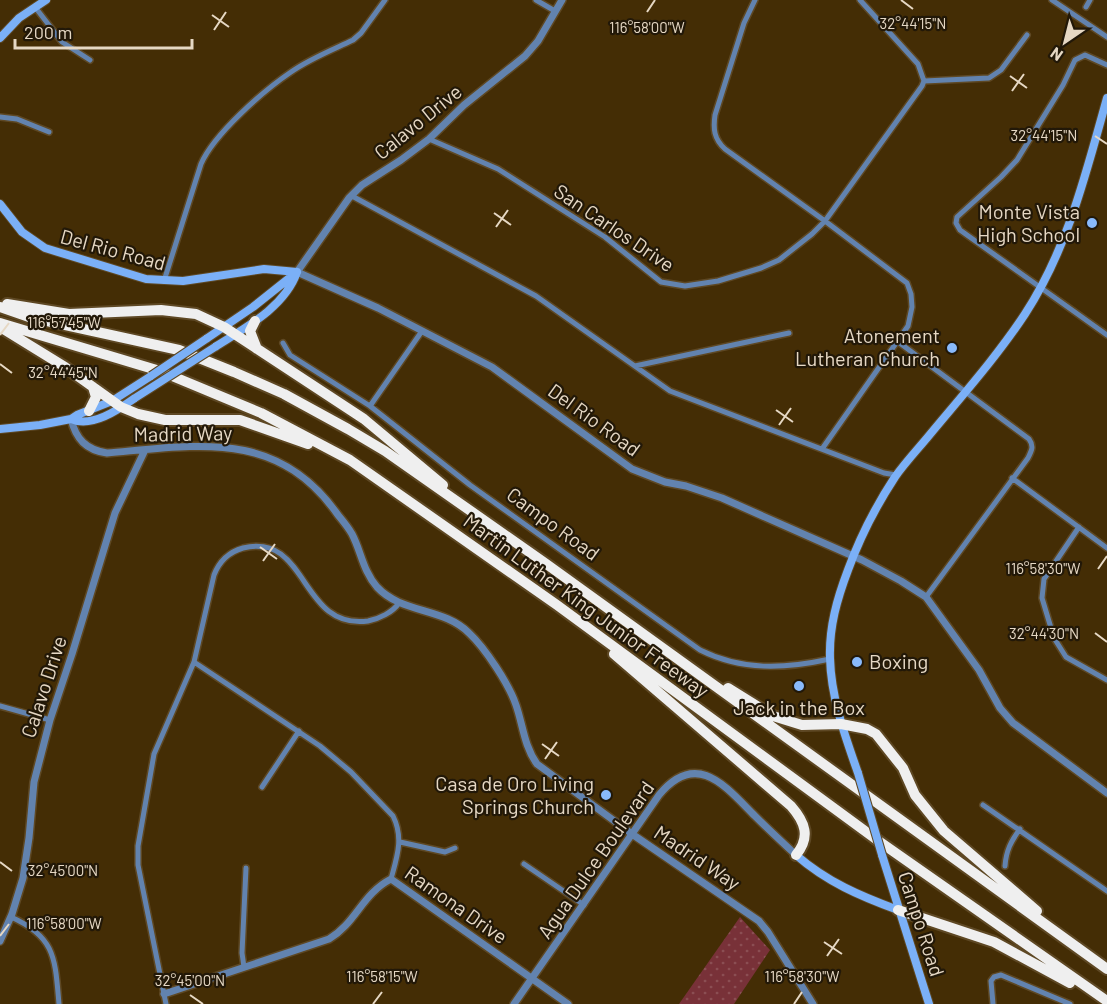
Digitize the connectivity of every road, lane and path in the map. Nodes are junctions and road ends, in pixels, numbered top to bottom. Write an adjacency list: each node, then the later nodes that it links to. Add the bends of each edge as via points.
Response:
1 (46, 0): 9 (main road)
2 (385, 0): 26 (street, via 361,33 290,72 217,137 201,164)
3 (536, 0): 11 (street)
4 (562, 0): 11 (street, Calavo Drive)
5 (755, 0): 24 (street, via 715,115 714,132 725,149)
6 (860, 0): 17 (street, via 918,64)
7 (1052, 0): 13 (street)
8 (1090, 0): 10 (street)
9 (35, 7): 14 (main road); 15 (street, via 62,42)
10 (1086, 8)
11 (555, 11): 21 (street, Calavo Drive, via 531,51)
12 (1027, 35): 17 (street, via 1001,70 989,78)
13 (1107, 37)
14 (0, 38)
15 (90, 60)
16 (1107, 65): 27 (street, via 1085,55 1075,60 1017,160 957,217 960,230)
17 (924, 81): 24 (street, San Carlos Drive)
18 (1107, 98): 27 (main road, Campo Road, via 1070,225)
19 (0, 117): 20 (street, via 18,119)
20 (49, 132)
21 (429, 139): 22 (street, Calavo Drive); 24 (street, San Carlos Drive, via 498,169 605,237 661,282 672,285 718,281 761,268 779,260)
22 (351, 196): 25 (street, Calavo Drive); 40 (street, via 536,296)
23 (0, 204): 26 (main road, Del Rio Road, via 22,232 45,248)
24 (825, 221): 37 (street, via 907,283 911,313 908,326)
25 (297, 272): 26 (main road, Del Rio Road, via 264,268); 30 (main road, Calavo Drive, via 284,296); 32 (main road, Calavo Drive); 33 (street, Del Rio Road)
26 (164, 281)
27 (1041, 287): 36 (street); 42 (main road, Campo Road)
28 (0, 303): 32 (highway, via 69,314 161,310 196,314)
29 (0, 307): 53 (highway, Martin Luther King Junior Freeway, via 179,350 234,372 348,429)
30 (255, 321): 35 (main road, Calavo Drive); 39 (highway, via 250,331)
31 (0, 325): 41 (highway); 50 (highway, Martin Luther King Junior Freeway, via 160,371 261,413)
32 (224, 327): 35 (highway); 43 (main road, Calavo Drive, bridge, via 128,391)
33 (422, 331): 44 (street); 56 (street, Del Rio Road, via 499,372 632,468 722,498)
34 (789, 333): 40 (street)
35 (235, 334): 39 (highway); 43 (main road, Calavo Drive, bridge, via 135,398)
36 (1107, 335)
37 (897, 341): 42 (street); 48 (street)
38 (283, 344): 44 (street, Campo Road, via 290,355)
39 (257, 350): 53 (highway, via 371,424)
40 (635, 366): 48 (street, via 672,392)
41 (93, 387): 43 (highway); 45 (highway, via 96,397)
42 (966, 391): 51 (main road, Campo Road); 52 (street, via 1032,443 1032,450)
43 (117, 404): 45 (main road); 46 (main road, via 86,422); 50 (highway, via 165,420 240,420)
44 (370, 406): 61 (street, Campo Road, via 470,485 700,650 741,665 764,667)
45 (89, 411): 46 (main road)
46 (71, 419): 47 (main road); 49 (street, Madrid Way, via 77,436 93,449 107,453)
47 (0, 429)
48 (822, 449): 51 (street)
49 (145, 450): 58 (street, Madrid Way, via 242,448 286,465 326,499 352,534 373,582); 65 (street, Calavo Drive, via 115,513)
50 (350, 460): 60 (highway, Martin Luther King Junior Freeway)
51 (896, 476): 56 (main road, Campo Road, via 872,514)
52 (1012, 478): 54 (street); 57 (street)
53 (470, 510): 59 (highway, Martin Luther King Junior Freeway)
54 (1079, 527): 55 (street); 63 (street, via 1046,573 1042,598 1053,638 1066,657)
55 (1107, 548)
56 (853, 556): 57 (street, Del Rio Road); 61 (main road, Campo Road, via 831,621)
57 (927, 597): 69 (street, Del Rio Road, via 1013,723)
58 (399, 603): 62 (street, via 372,620 341,619 322,606 285,557 264,548 241,549 224,559 216,571); 72 (street, Madrid Way, via 446,617 468,631 511,691 527,750 537,764)
59 (599, 603): 66 (highway, via 773,716 802,725); 84 (highway, Martin Luther King Junior Freeway)
60 (557, 605): 75 (highway, via 791,806 806,834); 90 (highway, Martin Luther King Junior Freeway)
61 (830, 659): 66 (main road, Campo Road)
62 (194, 662): 67 (street); 89 (street, via 154,754 138,846 138,865)
63 (1107, 680)
64 (0, 706): 65 (street)
65 (50, 720): 83 (street, Calavo Drive, via 34,782 29,838)
66 (841, 724): 82 (main road, Campo Road, bridge); 84 (highway, via 876,734 903,768 915,795 944,831)
67 (299, 732): 68 (street); 73 (street, via 346,768 393,816)
68 (262, 787)
69 (1107, 793)
70 (983, 805): 71 (street)
71 (1020, 829): 77 (street, via 1005,855); 80 (street)
72 (632, 834): 75 (street, Agua Dulce Boulevard, via 667,786 681,777 700,774 723,783); 81 (street, Agua Dulce Boulevard); 95 (street, Madrid Way, via 759,921)
73 (400, 842): 74 (street, via 445,852); 79 (street)
74 (455, 848)
75 (796, 855): 82 (main road, Agua Dulce Boulevard, via 847,890)
76 (524, 864): 81 (street)
77 (1005, 866)
78 (246, 868): 86 (street)
79 (391, 879): 86 (street, Ramona Drive, via 369,894 338,933); 88 (street, Ramona Drive)
80 (1107, 891)
81 (584, 905): 88 (street, Agua Dulce Boulevard)
82 (897, 910): 90 (highway, via 994,942); 96 (main road, Campo Road)
83 (11, 917): 85 (street, Calavo Drive); 91 (street, via 34,929 48,945 56,968)
84 (1055, 932): 87 (highway, Martin Luther King Junior Freeway)
85 (0, 941)
86 (244, 967): 89 (street, Ramona Drive)
87 (1107, 969)
88 (532, 978): 93 (street, Agua Dulce Boulevard); 94 (street, Ramona Drive)
89 (164, 994): 92 (street)
90 (1106, 1002)
91 (59, 1004)
92 (166, 1004)
93 (514, 1004)
94 (568, 1004)
95 (813, 1004)
96 (928, 1004)
97 (993, 1004): 98 (street, via 990,983 1001,975)
98 (1070, 1004)

